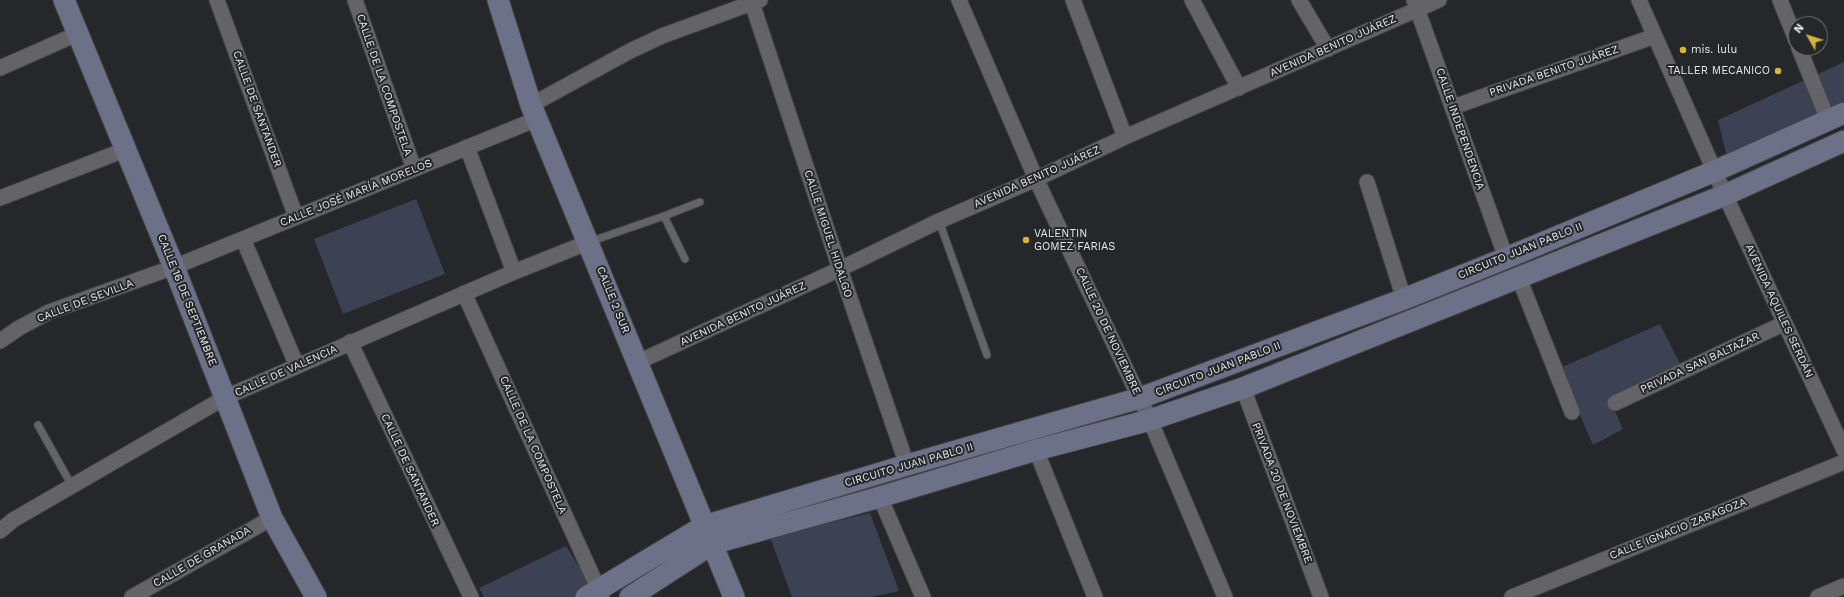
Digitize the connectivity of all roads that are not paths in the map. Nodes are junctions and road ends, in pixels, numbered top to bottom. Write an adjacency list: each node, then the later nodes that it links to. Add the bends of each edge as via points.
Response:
1 (64, 0): 15 (main road, CALLE 16 DE SEPTIEMBRE)
2 (217, 0): 36 (street, CALLE DE SANTANDER)
3 (355, 0): 28 (street, CALLE DE LA COMPOSTELA)
4 (498, 0): 22 (main road, CALLE 2 SUR)
5 (959, 0): 30 (street, CALLE 20 DE NOVIEMBRE)
6 (1073, 0): 24 (street)
7 (1192, 0): 20 (street)
8 (1299, 0): 17 (street)
9 (1439, 0): 13 (street, AVENIDA BENITO JUÁREZ)
10 (1639, 0): 16 (street, AVENIDA AQUILES SERDÁN)
11 (1780, 0): 14 (street)
12 (757, 2): 22 (street, CALLE JOSÉ MARÍA MORELOS, via 662,36 630,51); 43 (street, CALLE MIGUEL HIDALGO)
13 (1416, 5): 17 (street, AVENIDA BENITO JUÁREZ); 21 (street, CALLE INDEPENDENCIA)
14 (1788, 20)
15 (77, 34): 19 (street); 27 (main road, CALLE 16 DE SEPTIEMBRE)
16 (1655, 36): 21 (street, PRIVADA BENITO JUÁREZ); 29 (street, AVENIDA AQUILES SERDÁN)
17 (1328, 49): 20 (street, AVENIDA BENITO JUÁREZ)
18 (1803, 56): 23 (street)
19 (0, 68)
20 (1239, 88): 24 (street, AVENIDA BENITO JUÁREZ)
21 (1453, 107): 40 (street, CALLE INDEPENDENCIA)
22 (534, 112): 26 (street, CALLE JOSÉ MARÍA MORELOS); 39 (main road, CALLE 2 SUR)
23 (1836, 116): 29 (main road, CIRCUITO JUAN PABLO II)
24 (1125, 137): 30 (street, AVENIDA BENITO JUÁREZ)
25 (1842, 146): 32 (main road, CIRCUITO JUAN PABLO II)
26 (467, 147): 28 (street, CALLE JOSÉ MARÍA MORELOS); 44 (street)
27 (127, 149): 33 (street); 42 (main road, CALLE 16 DE SEPTIEMBRE)
28 (414, 169): 36 (street, CALLE JOSÉ MARÍA MORELOS)
29 (1715, 171): 32 (street, AVENIDA AQUILES SERDÁN); 40 (main road, CIRCUITO JUAN PABLO II)
30 (1036, 179): 37 (street, AVENIDA BENITO JUÁREZ); 56 (street, CALLE 20 DE NOVIEMBRE)
31 (1367, 182): 47 (street)
32 (1725, 195): 45 (main road, CIRCUITO JUAN PABLO II); 48 (street, AVENIDA AQUILES SERDÁN)
33 (0, 198)
34 (700, 202): 35 (lane)
35 (664, 216): 39 (lane); 41 (lane)
36 (296, 217): 38 (street, CALLE JOSÉ MARÍA MORELOS)
37 (939, 221): 43 (street, AVENIDA BENITO JUÁREZ); 51 (lane)
38 (243, 239): 42 (street, CALLE JOSÉ MARÍA MORELOS); 53 (street)
39 (589, 242): 44 (street, CALLE DE VALENCIA); 52 (main road, CALLE 2 SUR)
40 (1506, 258): 47 (main road, CIRCUITO JUAN PABLO II)
41 (685, 259)
42 (174, 267): 49 (street, CALLE DE SEVILLA, via 49,312); 55 (main road, CALLE 16 DE SEPTIEMBRE)
43 (840, 269): 52 (street, AVENIDA BENITO JUÁREZ); 64 (street, CALLE MIGUEL HIDALGO)
44 (514, 272): 46 (street, CALLE DE VALENCIA)
45 (1519, 278): 54 (main road, CIRCUITO JUAN PABLO II); 58 (street)
46 (464, 293): 50 (street, CALLE DE VALENCIA); 71 (street, CALLE DE LA COMPOSTELA)
47 (1404, 299): 56 (main road, CIRCUITO JUAN PABLO II)
48 (1785, 323): 57 (street, PRIVADA SAN BALTAZAR); 62 (street, AVENIDA AQUILES SERDÁN)
49 (0, 341)
50 (350, 342): 53 (street, CALLE DE VALENCIA); 74 (street, CALLE DE SANTANDER)
51 (987, 355)
52 (638, 362): 69 (main road, CALLE 2 SUR)
53 (297, 366): 55 (street, CALLE DE VALENCIA)
54 (1242, 388): 59 (main road, CIRCUITO JUAN PABLO II); 80 (street, PRIVADA 20 DE NOVIEMBRE)
55 (226, 397): 65 (street, CALLE DE VALENCIA); 67 (main road, CALLE 16 DE SEPTIEMBRE)
56 (1140, 398): 59 (street, CALLE 20 DE NOVIEMBRE); 64 (main road, CIRCUITO JUAN PABLO II)
57 (1615, 403)
58 (1572, 412)
59 (1150, 420): 61 (main road, CIRCUITO JUAN PABLO II); 79 (street, CALLE 20 DE NOVIEMBRE)
60 (38, 425): 65 (lane)
61 (1036, 450): 66 (main road, CIRCUITO JUAN PABLO II); 78 (street)
62 (1844, 450)
63 (1844, 462): 81 (street, CALLE IGNACIO ZARAGOZA)
64 (907, 465): 69 (main road, CIRCUITO JUAN PABLO II)
65 (72, 486): 68 (street, CALLE DE VALENCIA, via 13,520)
66 (880, 497): 69 (main road, CIRCUITO JUAN PABLO II); 77 (street)
67 (272, 518): 72 (street, CALLE DE GRANADA); 73 (main road, CALLE 16 DE SEPTIEMBRE)
68 (0, 531)
69 (708, 535): 71 (main road, CIRCUITO JUAN PABLO II); 75 (main road, CIRCUITO JUAN PABLO II); 76 (main road, CALLE 2 SUR)
70 (1844, 586): 82 (street)
71 (596, 594)
72 (132, 597)
73 (316, 597)
74 (471, 597)
75 (630, 597)
76 (734, 597)
77 (923, 597)
78 (1095, 597)
79 (1225, 597)
80 (1321, 597)
81 (1512, 597)
82 (1818, 597)

